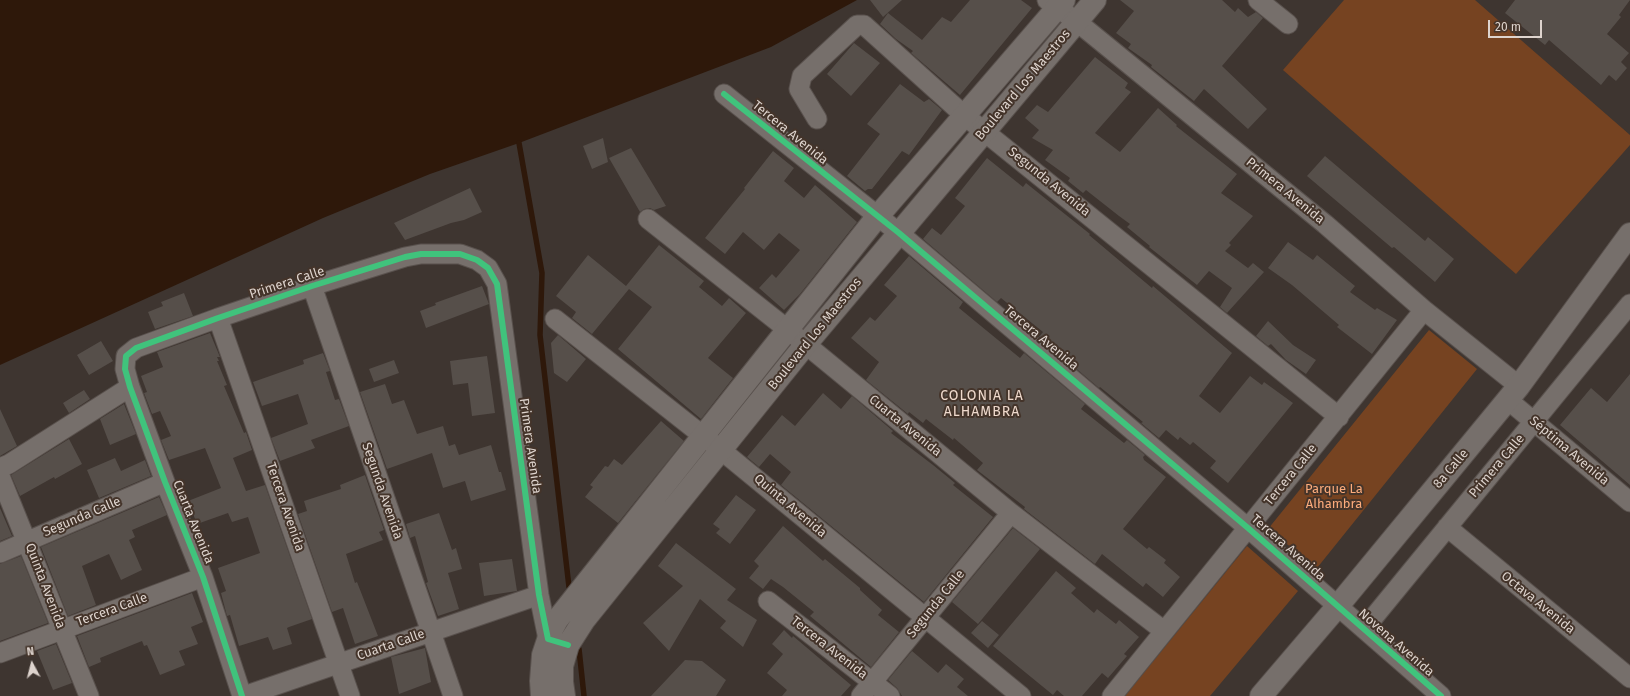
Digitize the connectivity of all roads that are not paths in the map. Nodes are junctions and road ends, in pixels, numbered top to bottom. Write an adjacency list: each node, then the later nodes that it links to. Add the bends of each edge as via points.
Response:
1 (1095, 0): 4 (street, Boulevard Los Maestros)
2 (1258, 0): 5 (street)
3 (1056, 3): 4 (street, Primera Avenida); 7 (street, Boulevard Los Maestros)
4 (1076, 21): 9 (street, Boulevard Los Maestros); 17 (street, Primera Avenida, via 1325,224)
5 (1288, 24)
6 (724, 94): 10 (street, Tercera Avenida)
7 (965, 116): 8 (street, Segunda Avenida, via 864,25 857,25 802,76 800,89); 9 (street, Segunda Avenida); 10 (street, Boulevard Los Maestros)
8 (817, 119)
9 (985, 131): 12 (street, Boulevard Los Maestros); 26 (street, Segunda Avenida)
10 (877, 217): 12 (street, Tercera Avenida); 21 (street, Boulevard Los Maestros)
11 (648, 219): 21 (street, Cuarta Avenida)
12 (899, 233): 22 (street, Boulevard Los Maestros); 36 (street, Tercera Avenida)
13 (1630, 234): 25 (street, 8a Calle)
14 (460, 254): 15 (street, Primera Calle, via 421,254 405,257); 40 (street, Primera Avenida, via 477,260 488,268 497,284)
15 (312, 286): 18 (street, Primera Calle); 47 (street, Segunda Avenida)
16 (1630, 304): 20 (street, Primera Calle)
17 (1424, 310): 25 (street, Primera Avenida); 26 (street, Tercera Calle)
18 (218, 318): 23 (street, Primera Calle, via 136,348); 50 (street, Tercera Avenida)
19 (555, 319): 28 (street, Quinta Avenida)
20 (1624, 323): 27 (street, Primera Calle)
21 (787, 329): 22 (street, Cuarta Avenida); 28 (street, Boulevard Los Maestros)
22 (806, 344): 29 (street, Boulevard Los Maestros); 34 (street, Cuarta Avenida)
23 (126, 356): 24 (street, Cuarta Avenida, via 125,369)
24 (130, 387): 30 (street); 32 (street, Cuarta Avenida)
25 (1514, 393): 27 (street, Séptima Avenida); 42 (street, 8a Calle)
26 (1338, 416): 36 (street, Tercera Calle)
27 (1534, 422): 33 (street, Séptima Avenida); 35 (street, Primera Calle)
28 (704, 435): 29 (street, Quinta Avenida); 48 (street, Boulevard Los Maestros, via 557,620)
29 (721, 450): 43 (street, Quinta Avenida); 48 (street, Boulevard Los Maestros, via 584,620)
30 (0, 468)
31 (0, 476): 37 (street, Quinta Avenida)
32 (165, 482): 37 (street, Segunda Calle); 39 (street, Cuarta Avenida)
33 (1630, 502)
34 (1011, 513): 43 (street, Segunda Calle); 46 (street, Cuarta Avenida)
35 (1447, 527): 45 (street, Primera Calle); 51 (street, Octava Avenida)
36 (1248, 528): 42 (street, Tercera Avenida); 46 (street, Tercera Calle)
37 (27, 541): 38 (street, Segunda Calle); 44 (street, Quinta Avenida)
38 (0, 553)
39 (203, 577): 44 (street, Tercera Calle); 55 (street, Cuarta Avenida)
40 (539, 595): 47 (street, Cuarta Calle); 48 (street, Primera Avenida)
41 (768, 601): 53 (street, Tercera Avenida)
42 (1337, 607): 45 (street, Novena Avenida); 62 (street, 8a Calle)
43 (925, 618): 53 (street, Segunda Calle); 60 (street, Quinta Avenida)
44 (61, 629): 49 (street, Tercera Calle); 54 (street, Quinta Avenida)
45 (1364, 629): 63 (street, Novena Avenida)
46 (1164, 631): 61 (street, Tercera Calle)
47 (431, 632): 50 (street, Cuarta Calle); 57 (street, Segunda Avenida)
48 (558, 642): 52 (street, Boulevard Los Maestros); 58 (street, via 543,655)
49 (0, 653)
50 (340, 663): 55 (street, Cuarta Calle); 56 (street, Tercera Avenida)
51 (1630, 678)
52 (563, 689)
53 (867, 689): 59 (street, Tercera Avenida)
54 (89, 696)
55 (243, 696)
56 (350, 696)
57 (453, 696)
58 (542, 696)
59 (890, 696)
60 (1021, 696)
61 (1112, 696)
62 (1261, 696)
63 (1441, 696)

